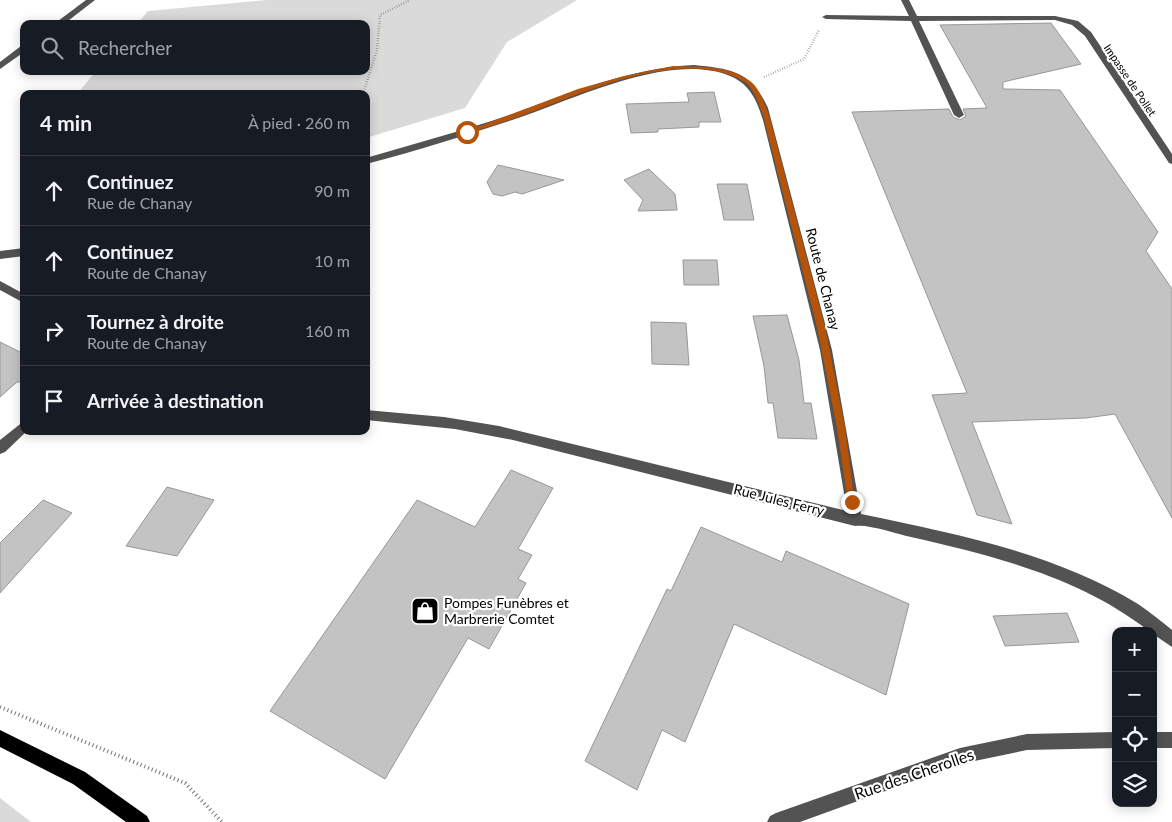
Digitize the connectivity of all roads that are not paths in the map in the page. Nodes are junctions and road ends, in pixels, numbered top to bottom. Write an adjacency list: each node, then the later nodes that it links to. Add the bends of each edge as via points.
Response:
1 (91, 0): 5 (street)
2 (905, 0): 4 (street)
3 (826, 16): 4 (street)
4 (912, 18): 8 (street); 10 (street, Impasse de Pollet, via 1066,20 1075,23 1088,34)
5 (64, 20)
6 (20, 51): 7 (street)
7 (0, 66)
8 (959, 115)
9 (370, 160): 18 (street, Route de Chanay, via 467,132 580,90 624,78 673,67 720,70 738,76 754,89 766,115 821,327)
10 (1172, 161)
11 (20, 252): 12 (street)
12 (0, 255)
13 (0, 285): 14 (street)
14 (20, 297)
15 (370, 415): 18 (street, Rue Jules Ferry, via 456,424 519,436)
16 (20, 429): 17 (street)
17 (1, 446)
18 (855, 520): 19 (street, Rue Jules Ferry, via 932,536 1029,563 1101,590)
19 (1172, 639)
20 (0, 738): 24 (main road, via 79,778)
21 (1112, 740): 25 (street, Rue des Cherolles, via 1027,742 960,756)
22 (1157, 740): 23 (street)
23 (1172, 740)
24 (141, 822)
25 (776, 822)

